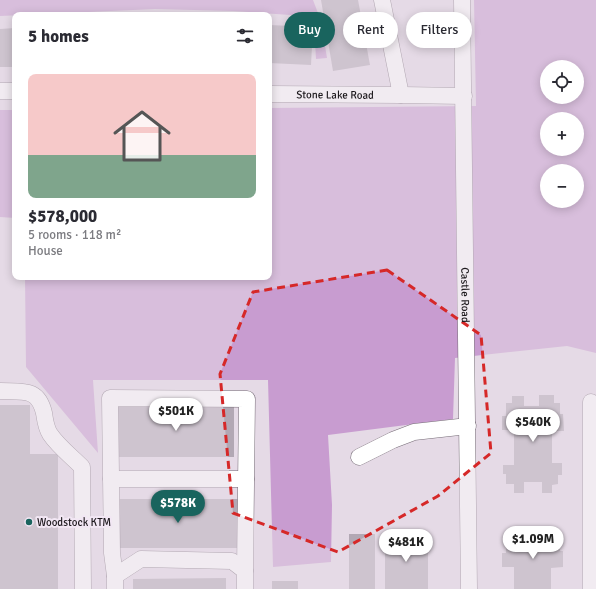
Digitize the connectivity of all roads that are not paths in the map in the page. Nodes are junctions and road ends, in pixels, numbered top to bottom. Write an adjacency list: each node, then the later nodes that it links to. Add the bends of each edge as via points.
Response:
1 (382, 0): 6 (street)
2 (462, 0): 7 (street, Castle Road)
3 (0, 91): 4 (street)
4 (12, 92)
5 (272, 94): 6 (street, Stone Lake Road)
6 (401, 95): 7 (street, Stone Lake Road)
7 (464, 96): 10 (street, Castle Road)
8 (0, 391): 16 (street, via 24,392 38,398 42,404 49,433 82,467)
9 (591, 402): 19 (street)
10 (468, 426): 11 (street, via 414,432); 18 (street, Castle Road)
11 (359, 457)
12 (111, 479): 13 (street); 13 (street, via 110,398 247,399); 15 (street)
13 (246, 479): 14 (street)
14 (245, 571): 15 (street, via 232,561 141,559); 17 (street)
15 (115, 582)
16 (83, 589)
17 (245, 589)
18 (469, 589)
19 (591, 589)

